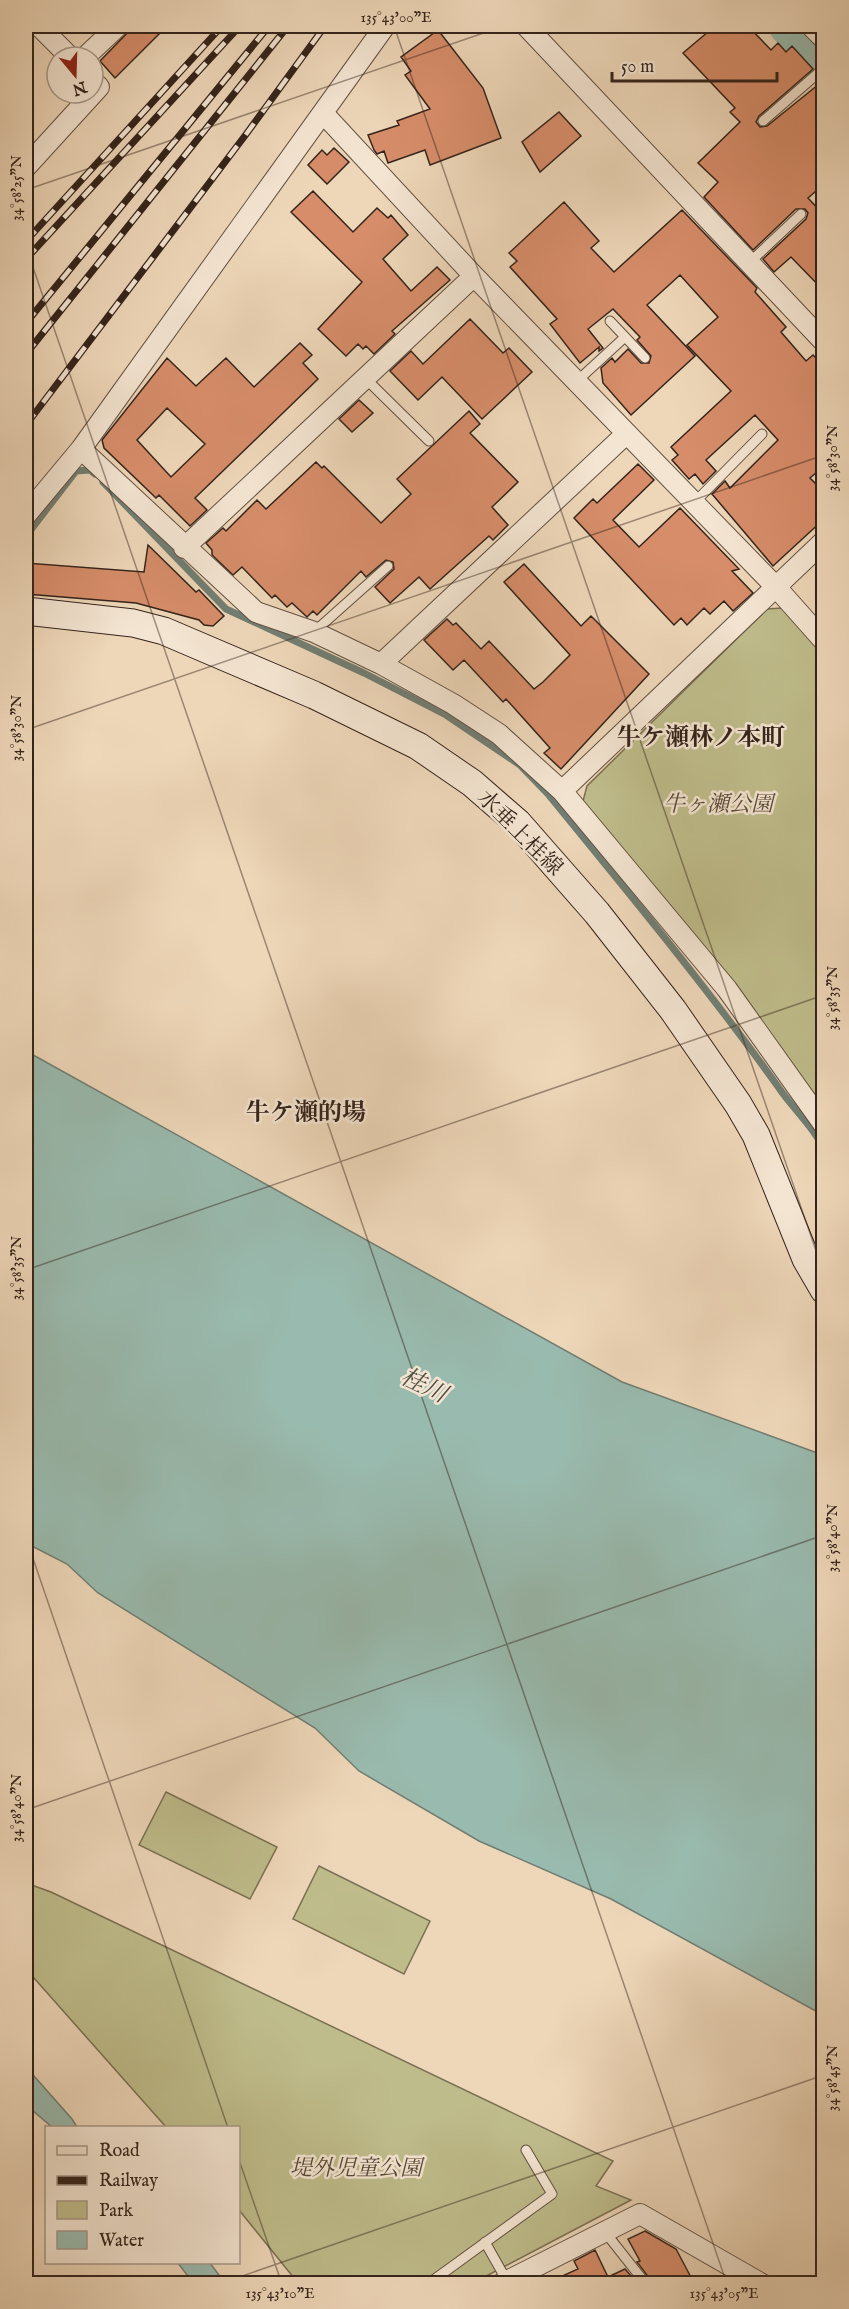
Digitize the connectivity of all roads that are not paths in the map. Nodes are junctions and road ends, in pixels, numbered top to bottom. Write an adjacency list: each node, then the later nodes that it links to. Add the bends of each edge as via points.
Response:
1 (39, 26): 7 (street)
2 (118, 26): 8 (street)
3 (385, 26): 11 (street)
4 (526, 26): 15 (street)
5 (811, 26): 6 (street)
6 (824, 39)
7 (58, 45)
8 (98, 45)
9 (824, 68): 12 (lane)
10 (83, 105): 13 (street)
11 (323, 113): 16 (street); 26 (street)
12 (763, 121)
13 (26, 167)
14 (801, 214): 15 (lane)
15 (749, 263): 19 (street)
16 (474, 276): 21 (street); 22 (street)
17 (610, 321): 18 (lane)
18 (625, 338): 20 (lane); 22 (lane)
19 (824, 342)
20 (645, 358)
21 (365, 378): 25 (lane); 30 (street)
22 (576, 382): 23 (street)
23 (626, 434): 27 (street); 36 (street)
24 (762, 434): 27 (lane)
25 (429, 441)
26 (81, 449): 28 (street); 30 (street)
27 (694, 503): 32 (street)
28 (26, 515)
29 (824, 541): 32 (street)
30 (184, 548): 34 (street, via 256,612)
31 (388, 566): 34 (lane)
32 (776, 587): 35 (street); 37 (street)
33 (26, 611): 39 (main road, 水垂上桂線, via 133,623 164,631 375,723 418,746 472,783 518,823 597,913 732,1094 756,1135 806,1259)
34 (314, 632): 36 (street)
35 (824, 641)
36 (381, 664): 37 (street, via 499,734)
37 (562, 791): 38 (street, via 717,976)
38 (824, 1125)
39 (824, 1290)
40 (526, 2150): 42 (lane, via 552,2193)
41 (604, 2231): 43 (street); 45 (lane); 46 (street, via 640,2214)
42 (486, 2242): 43 (lane); 44 (lane)
43 (504, 2282)
44 (428, 2283)
45 (646, 2283)
46 (762, 2283)

